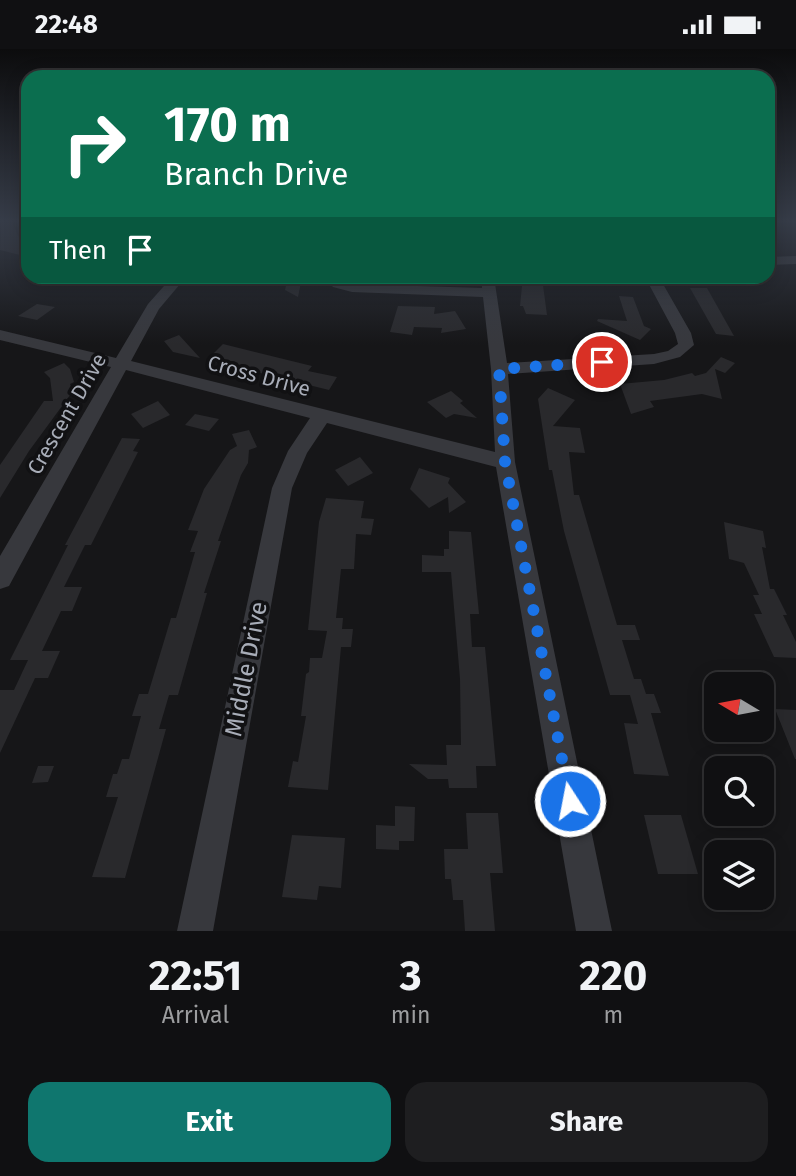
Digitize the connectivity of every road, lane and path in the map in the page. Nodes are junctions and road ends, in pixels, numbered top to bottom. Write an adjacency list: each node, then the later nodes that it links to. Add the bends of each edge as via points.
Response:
1 (173, 284): 6 (street, Crescent Drive, via 153,307)
2 (338, 284): 4 (street, via 352,288)
3 (656, 284): 7 (street, via 686,345 674,354)
4 (490, 285): 7 (street)
5 (0, 335): 6 (street, Cross Drive)
6 (122, 363): 8 (street, Cross Drive); 10 (street, Crescent Drive)
7 (499, 369): 9 (street)
8 (321, 417): 9 (street, Cross Drive); 11 (street, Middle Drive, via 298,451 282,488)
9 (505, 462): 12 (street)
10 (0, 578)
11 (195, 931)
12 (594, 931)

